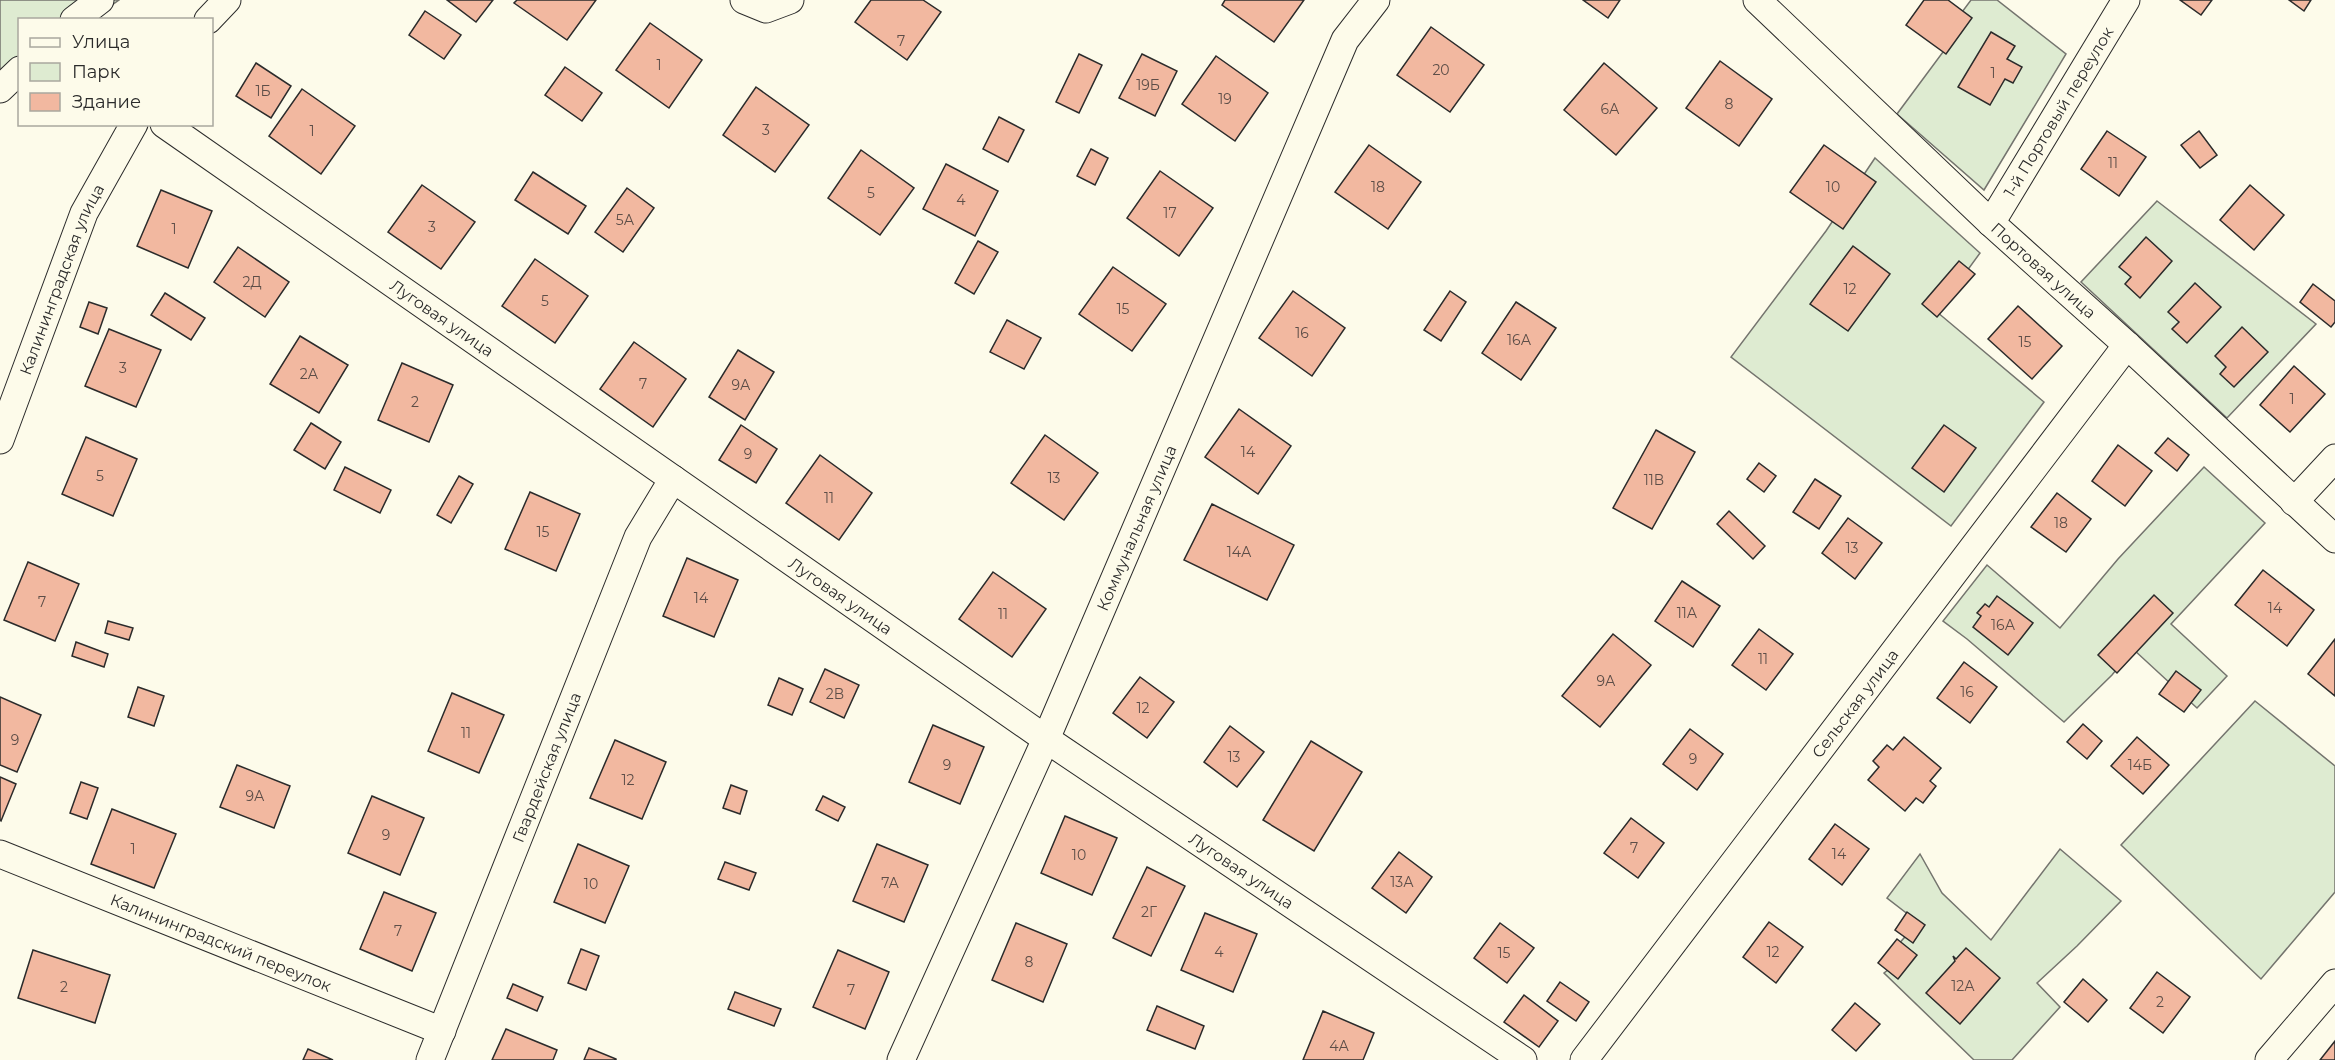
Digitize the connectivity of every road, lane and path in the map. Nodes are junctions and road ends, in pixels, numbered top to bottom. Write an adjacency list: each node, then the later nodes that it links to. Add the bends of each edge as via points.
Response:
1 (100, 0): 8 (street)
2 (227, 0): 9 (street)
3 (744, 0): 4 (street, via 766,9)
4 (790, 0)
5 (1376, 0): 21 (street, Коммунальная улица, via 1345,40)
6 (1757, 0): 14 (street, Портовая улица)
7 (2126, 0): 14 (street, 1-й Портовый переулок)
8 (77, 18)
9 (210, 18)
10 (18, 72): 11 (street)
11 (0, 89)
12 (133, 126): 16 (street, Калининградская улица, via 84,213)
13 (167, 126): 18 (street, Луговая улица)
14 (1991, 224): 15 (street, Портовая улица)
15 (2127, 345): 19 (street, Портовая улица); 28 (street, Сельская улица)
16 (0, 440)
17 (2335, 458): 19 (street)
18 (673, 479): 21 (street, Луговая улица); 24 (street, Гвардейская улица, via 638,537)
19 (2294, 502): 20 (street, Портовая улица)
20 (2335, 540)
21 (1046, 739): 26 (street, Коммунальная улица); 27 (street, Луговая улица)
22 (0, 854): 24 (street, Калининградский переулок)
23 (2335, 983): 29 (street)
24 (442, 1031): 25 (street, Гвардейская улица)
25 (430, 1060)
26 (901, 1060)
27 (1522, 1060)
28 (1584, 1060)
29 (2269, 1060)

